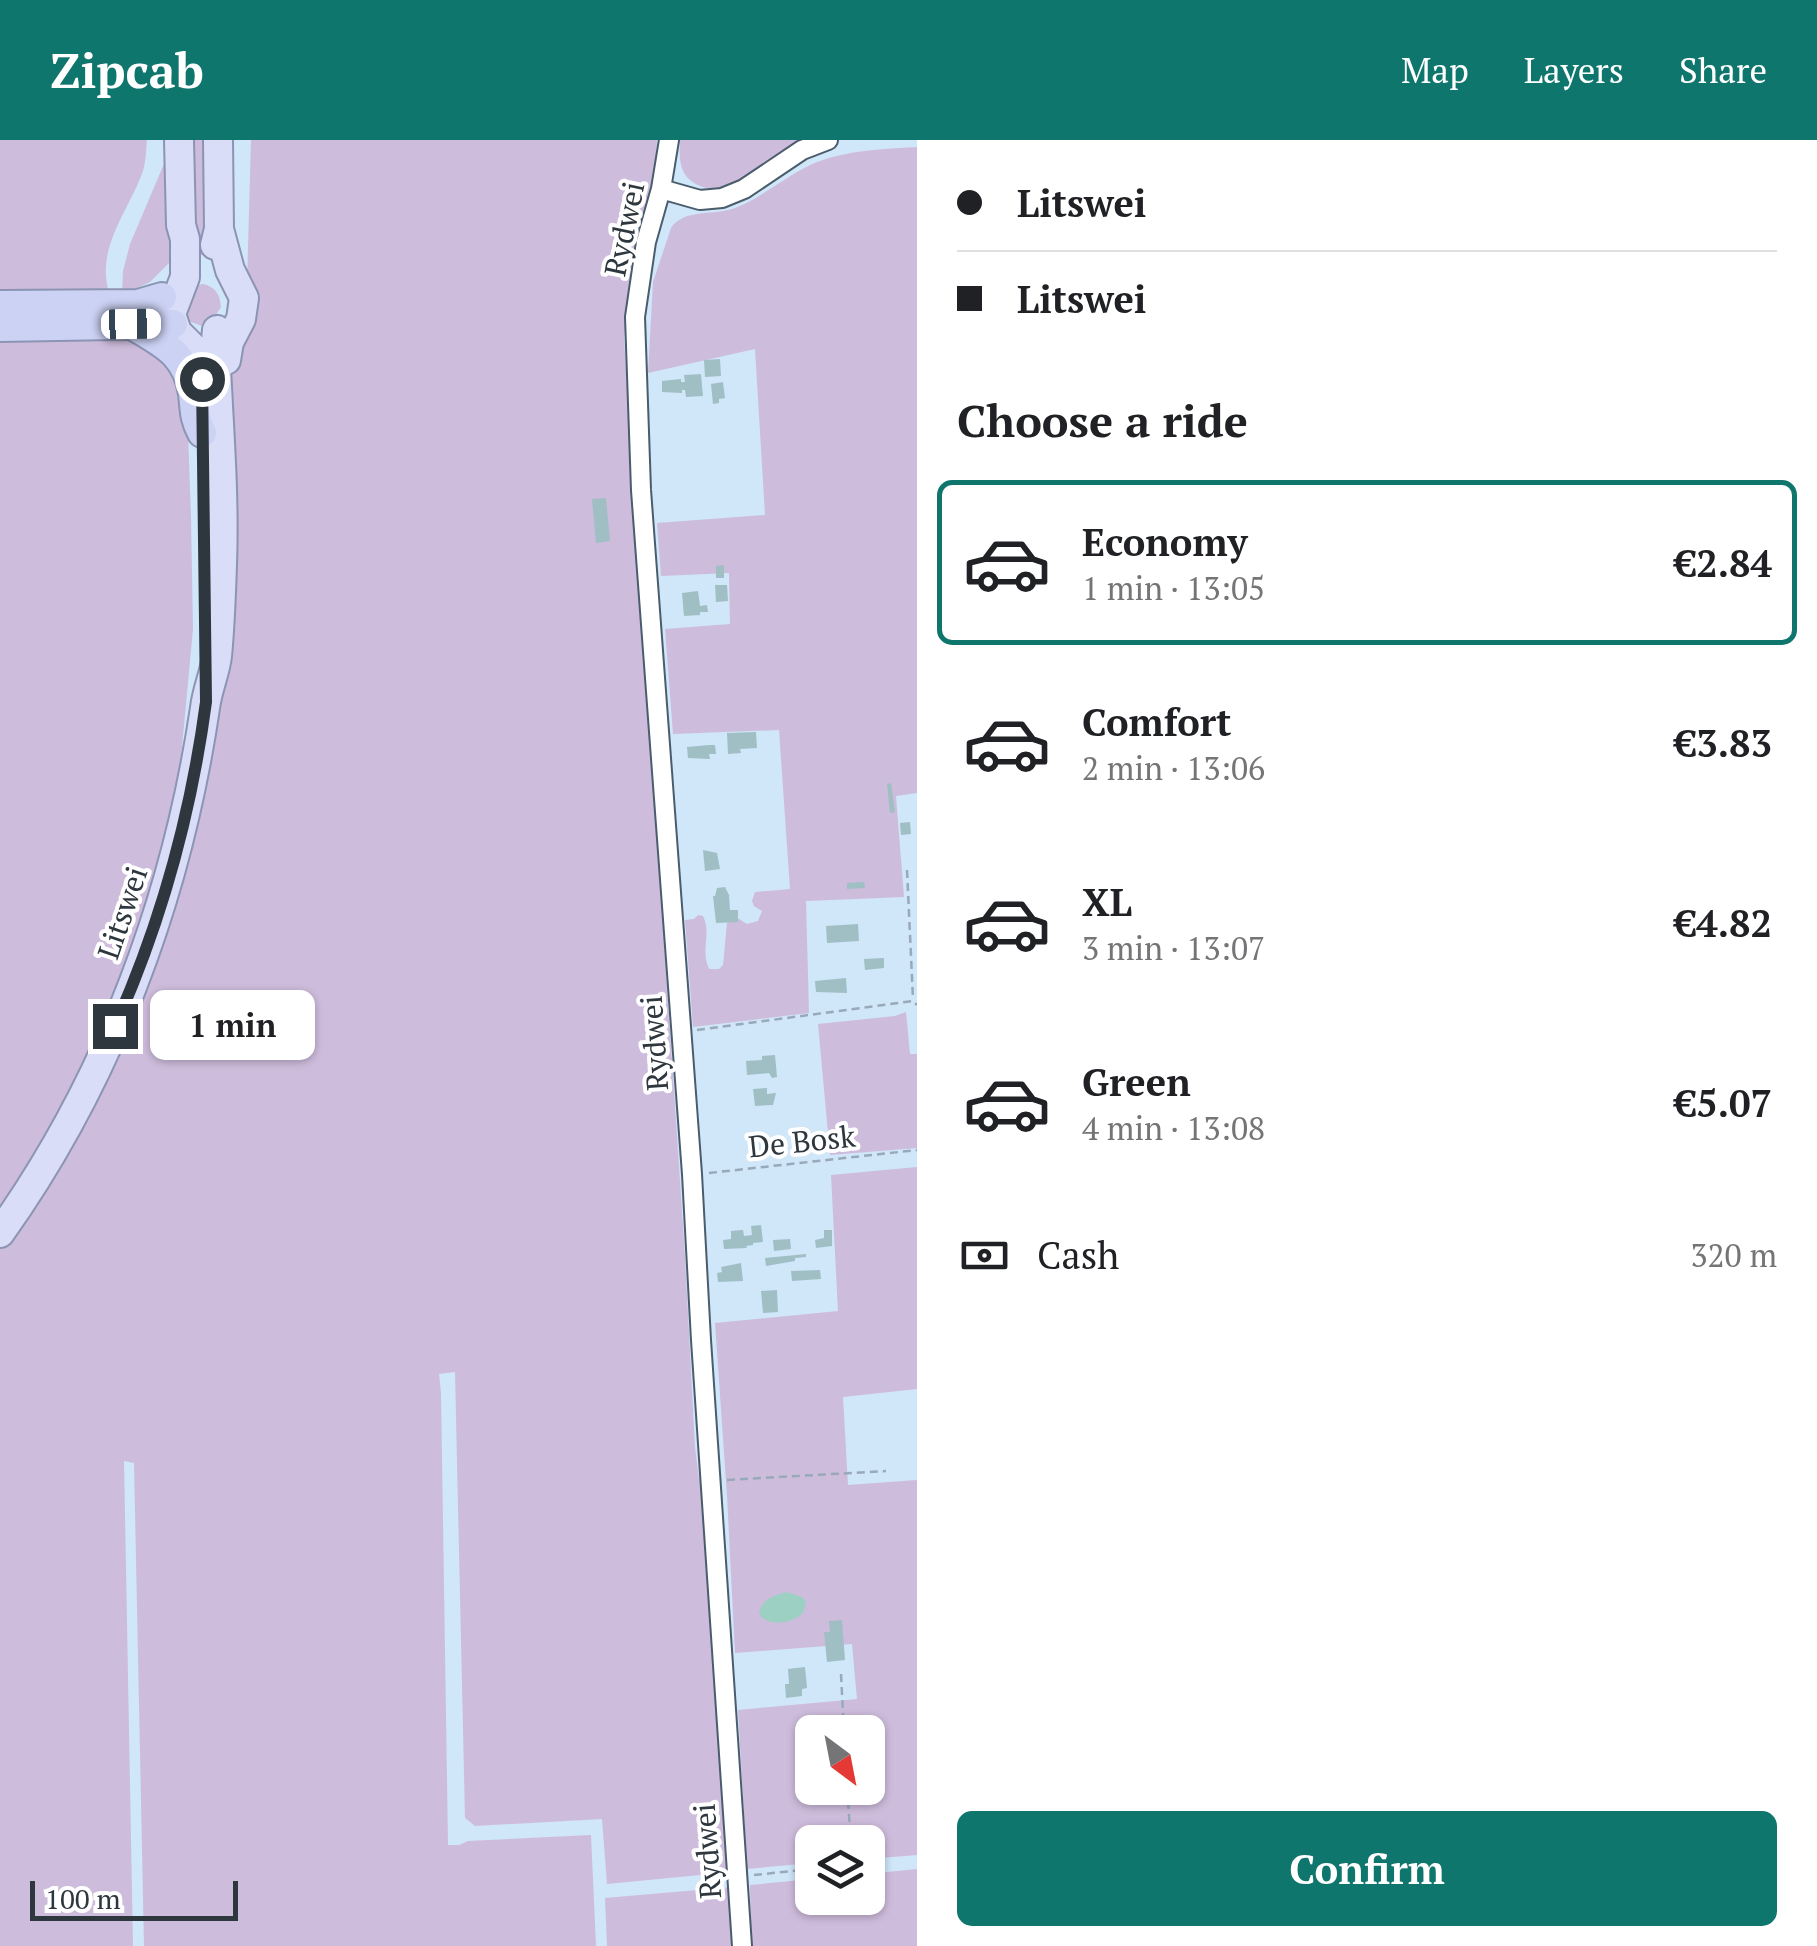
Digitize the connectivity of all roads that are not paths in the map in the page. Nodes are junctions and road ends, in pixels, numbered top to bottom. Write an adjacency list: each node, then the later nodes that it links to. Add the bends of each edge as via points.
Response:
1 (179, 140): 8 (main road, via 185,239)
2 (669, 140): 5 (street, Rydwei)
3 (828, 140): 5 (street, via 722,198 700,200)
4 (218, 150): 6 (main road)
5 (661, 189): 18 (street, Rydwei, via 636,317 636,386)
6 (219, 229): 7 (main road); 14 (main road, via 244,298)
7 (216, 277): 8 (main road, via 201,273); 12 (main road, Litswei, via 233,304)
8 (174, 286): 9 (highway, via 138,304); 13 (main road, via 184,284 172,314)
9 (0, 306)
10 (131, 324): 11 (highway); 13 (highway); 15 (highway, via 181,360)
11 (0, 327)
12 (217, 330): 13 (main road); 14 (main road, Litswei)
13 (182, 335): 15 (main road, Litswei, via 201,366)
14 (218, 401): 16 (main road, Litswei, via 222,562 217,659)
15 (202, 433): 16 (main road, Litswei)
16 (206, 702): 17 (main road, Litswei, via 169,881 128,998 77,1107)
17 (0, 1234)
18 (742, 1946)

